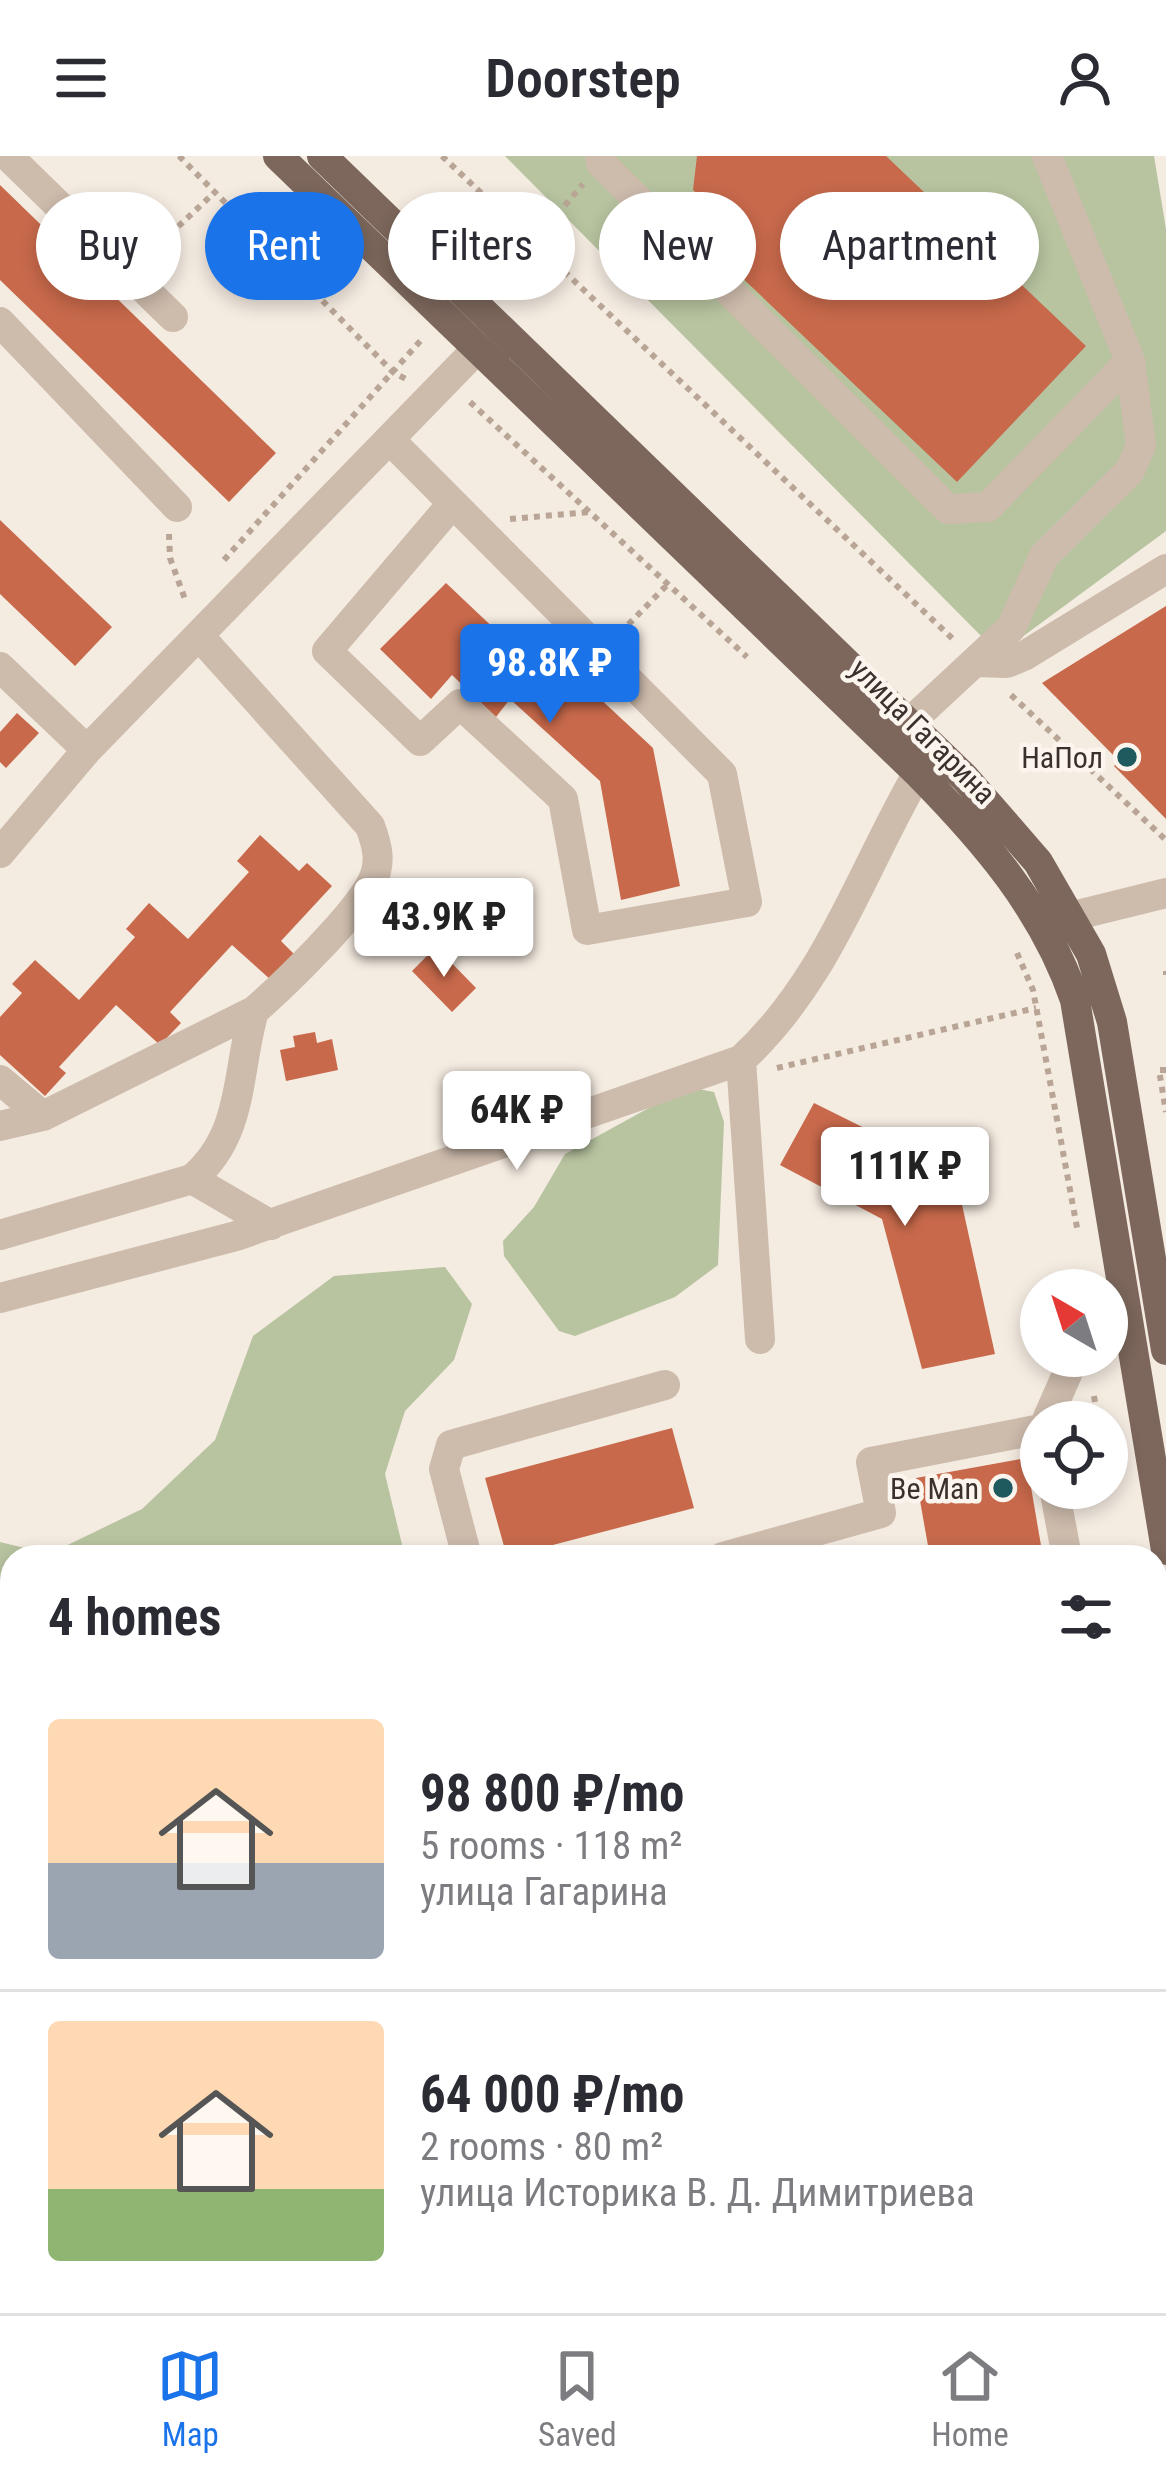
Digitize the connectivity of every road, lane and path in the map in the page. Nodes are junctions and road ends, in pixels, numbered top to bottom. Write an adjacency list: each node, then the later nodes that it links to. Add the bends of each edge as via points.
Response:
1 (8, 156): 14 (street)
2 (179, 156): 8 (path)
3 (278, 156): 17 (main road, улица Гагарина)
4 (322, 156): 17 (main road, улица Гагарина)
5 (442, 156): 9 (path)
6 (600, 156): 18 (street, via 948,508 988,507)
7 (1047, 156): 18 (street)
8 (215, 192)
9 (481, 192)
10 (205, 201): 11 (path)
11 (181, 223)
12 (575, 281): 32 (path)
13 (322, 300): 19 (path)
14 (173, 317)
15 (0, 322): 23 (street)
16 (429, 331): 19 (path)
17 (487, 338): 22 (street); 36 (main road, улица Гагарина); 38 (main road, улица Гагарина)
18 (1130, 361): 32 (street, via 1143,430 1136,458 1044,556 1018,619)
19 (394, 373): 20 (path); 27 (path)
20 (422, 386)
21 (463, 396): 24 (path)
22 (391, 441): 25 (street); 30 (street)
23 (177, 507): 29 (path, via 170,558 188,608)
24 (590, 512): 25 (path); 28 (path)
25 (462, 513): 31 (street); 31 (street, via 327,651 420,741 460,704 563,799 587,930 747,902 722,774)
26 (1166, 568): 32 (street, via 1024,656 1007,663)
27 (214, 574)
28 (669, 583): 31 (path); 33 (path)
29 (201, 591)
30 (200, 638): 37 (street); 45 (street, via 370,826 380,852 372,883)
31 (601, 653)
32 (971, 657): 36 (street)
33 (755, 664)
34 (0, 667): 37 (street)
35 (1002, 686): 39 (path)
36 (908, 723): 42 (main road, улица Гагарина, via 1009,825)
37 (87, 750): 40 (street)
38 (918, 773): 42 (main road, улица Гагарина); 46 (street, via 832,946)
39 (1166, 839)
40 (0, 853)
41 (1166, 893): 42 (street)
42 (1058, 921): 56 (main road, улица Гагарина); 59 (main road, улица Гагарина, via 1112,1022)
43 (1016, 951): 44 (path)
44 (1036, 1008): 46 (path); 55 (path)
45 (254, 1011): 50 (street); 52 (street, via 231,1130)
46 (742, 1068): 53 (street); 58 (street)
47 (1166, 1070): 49 (path, via 1159,1070)
48 (0, 1080): 50 (street)
49 (1166, 1109)
50 (43, 1116): 51 (street)
51 (0, 1126)
52 (192, 1179): 53 (street); 54 (street)
53 (271, 1225): 57 (street)
54 (0, 1235)
55 (1080, 1243)
56 (1110, 1269)
57 (0, 1298)
58 (760, 1339)
59 (1166, 1350)
60 (1128, 1372): 67 (main road, улица Гагарина)
61 (665, 1385): 64 (street, via 451,1445 443,1469)
62 (1020, 1430): 65 (street, via 871,1462 880,1513)
63 (1058, 1509): 66 (street)
64 (464, 1545)
65 (766, 1545)
66 (1065, 1545)
67 (1165, 1545)

